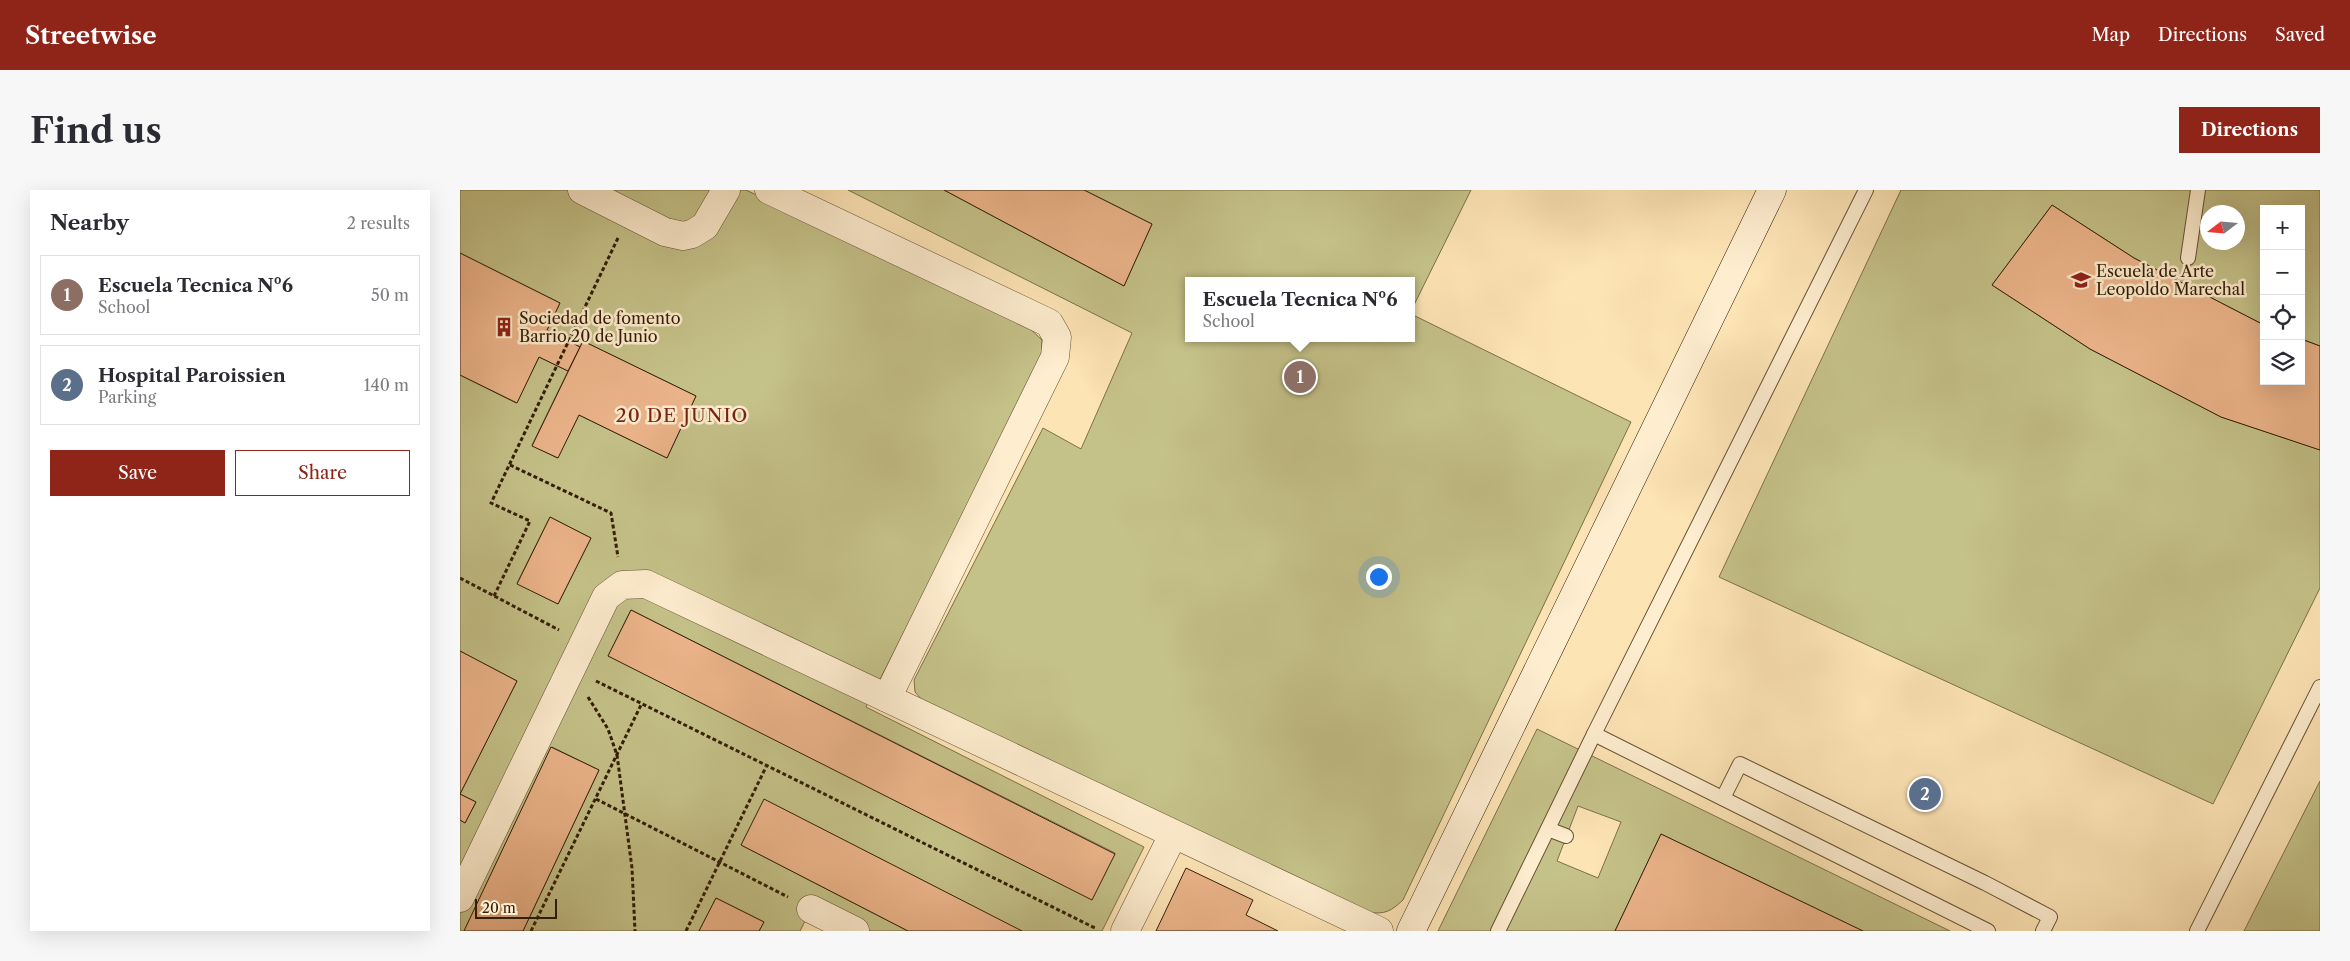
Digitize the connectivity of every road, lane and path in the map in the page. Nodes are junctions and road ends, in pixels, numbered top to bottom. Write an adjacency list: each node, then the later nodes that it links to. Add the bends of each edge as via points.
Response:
1 (582, 190): 7 (street)
2 (726, 190): 7 (street, via 705,226 692,234 683,236 665,232)
3 (769, 190): 16 (street, via 1049,322 1057,337 1055,357)
4 (1772, 190): 37 (street)
5 (1866, 190): 18 (lane)
6 (2198, 190): 8 (lane)
7 (629, 214): 9 (path)
8 (2188, 258)
9 (510, 464): 11 (path, via 611,513); 12 (path, via 492,503 530,521)
10 (460, 578): 12 (path)
11 (622, 585): 13 (street, via 606,597); 16 (street, via 646,584)
12 (494, 596): 13 (path)
13 (584, 643): 14 (street)
14 (571, 668): 17 (path); 19 (path, via 608,729); 28 (street)
15 (2320, 688): 41 (lane)
16 (887, 698): 25 (street)
17 (641, 705): 19 (path); 20 (path)
18 (1594, 734): 21 (lane); 24 (lane)
19 (617, 755): 22 (path); 23 (path)
20 (766, 766): 27 (path); 34 (path)
21 (1724, 798): 39 (lane); 40 (lane, via 1740,764 2050,917)
22 (596, 799): 23 (path); 30 (path)
23 (624, 812): 27 (path); 31 (path, via 632,868)
24 (1548, 829): 26 (lane); 38 (lane)
25 (1173, 835): 35 (street); 36 (street)
26 (1566, 836)
27 (720, 862): 29 (path); 32 (path)
28 (460, 898)
29 (811, 909): 33 (street)
30 (532, 931)
31 (635, 931)
32 (686, 931)
33 (854, 931)
34 (1102, 931)
35 (1125, 931)
36 (1379, 931)
37 (1411, 931)
38 (1498, 931)
39 (1988, 931)
40 (2043, 931)
41 (2197, 931)

